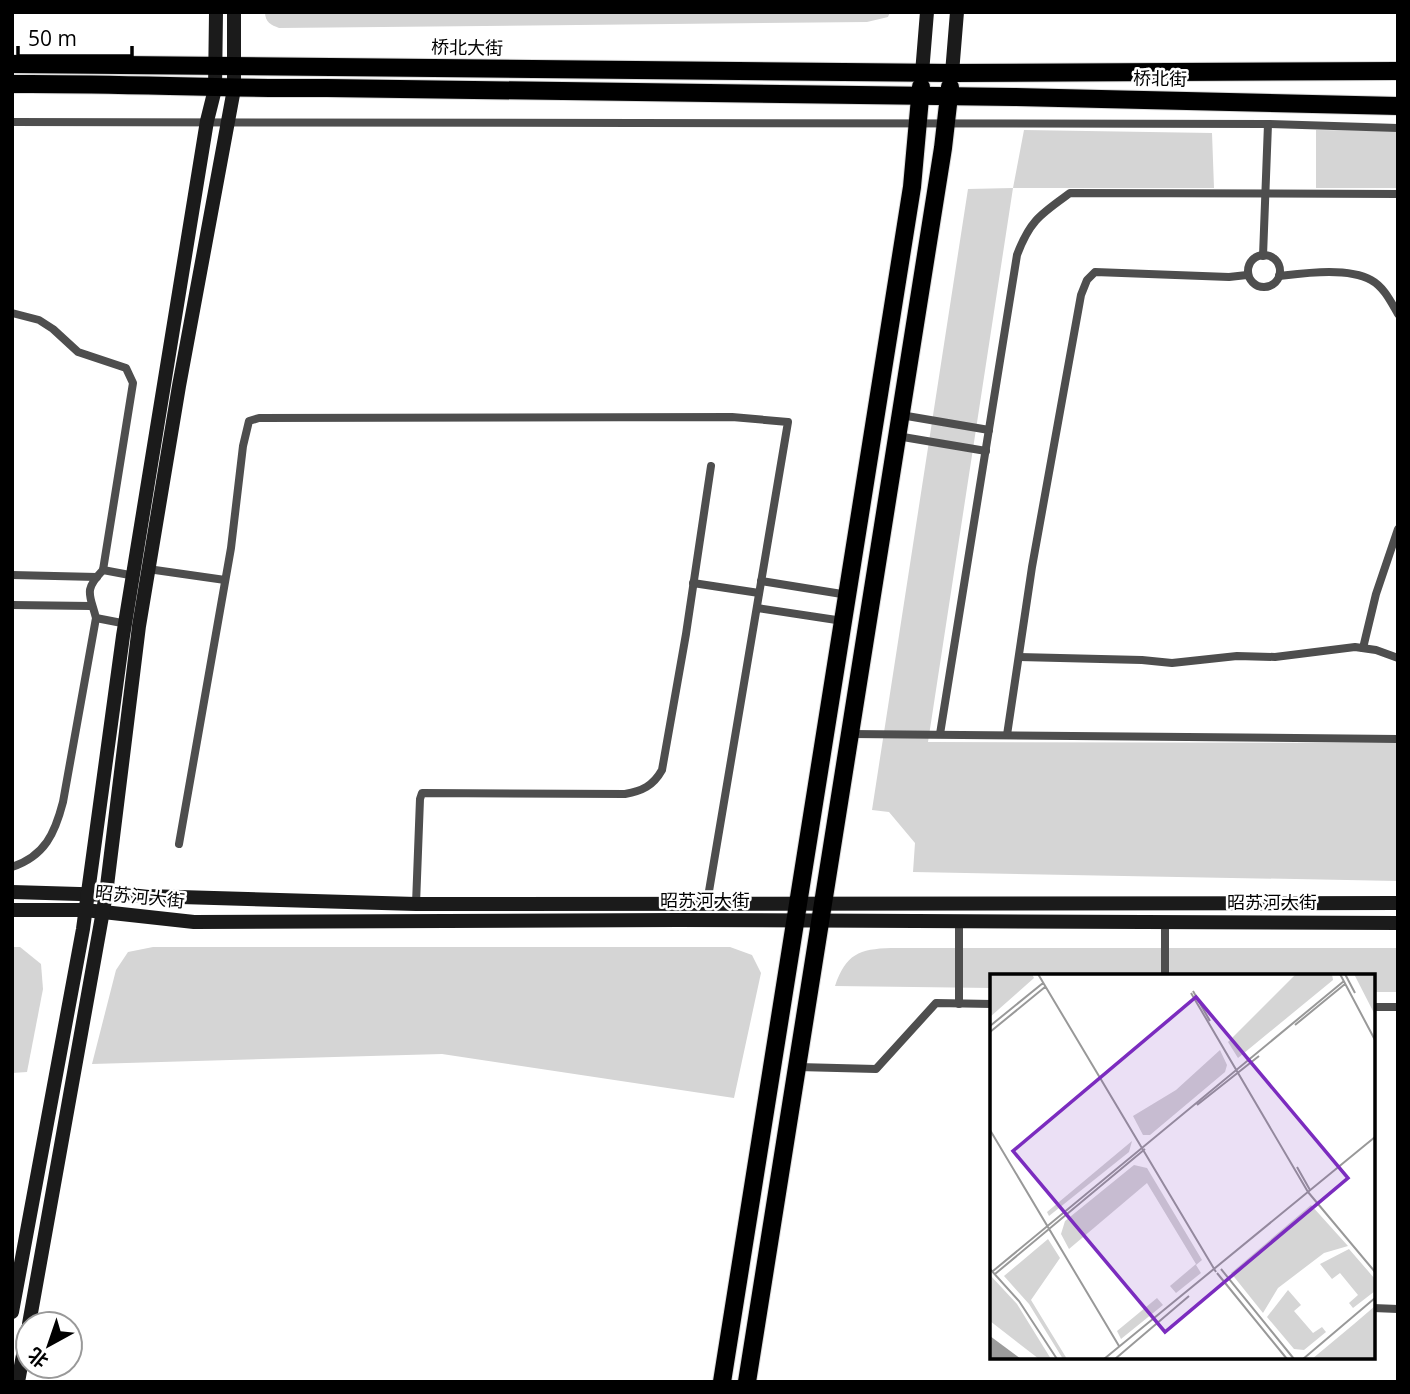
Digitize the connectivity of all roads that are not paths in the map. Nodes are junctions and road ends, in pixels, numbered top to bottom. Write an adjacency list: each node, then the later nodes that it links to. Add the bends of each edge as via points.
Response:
1 (216, 12): 6 (street)
2 (234, 12): 7 (street)
3 (927, 12): 9 (street)
4 (957, 12): 10 (street)
5 (12, 64): 6 (main road, 桥北大街)
6 (216, 66): 7 (main road, 桥北大街); 12 (street)
7 (236, 66): 9 (main road, 桥北大街); 13 (street)
8 (1398, 71): 10 (main road, 桥北街)
9 (922, 73): 10 (main road, 桥北街); 14 (main road)
10 (952, 73): 15 (main road)
11 (12, 84): 12 (main road)
12 (215, 89): 13 (main road); 17 (street)
13 (234, 89): 14 (main road); 18 (street)
14 (921, 97): 15 (main road, 桥北街); 20 (main road)
15 (949, 97): 16 (main road, 桥北街); 21 (main road)
16 (1398, 106)
17 (207, 121): 18 (lane); 19 (lane); 38 (street)
18 (228, 121): 20 (lane); 38 (street)
19 (12, 122)
20 (918, 123): 21 (lane); 44 (main road)
21 (946, 123): 22 (lane); 31 (main road)
22 (1268, 124): 23 (lane); 24 (lane)
23 (1398, 128)
24 (1266, 194): 25 (lane); 26 (lane); 32 (lane, via 1070,193 1038,216 1017,255)
25 (1398, 194)
26 (1263, 256): 27 (lane, via 1249,264); 28 (lane, via 1278,262)
27 (1247, 275): 28 (lane, via 1254,285 1265,288); 52 (lane, via 1095,272 1087,280)
28 (1279, 276): 30 (lane, via 1356,274 1383,289)
29 (12, 313): 37 (lane, via 39,320 78,352 126,368 133,383)
30 (1398, 314)
31 (901, 415): 32 (lane); 33 (main road)
32 (989, 430): 34 (lane)
33 (897, 436): 34 (lane); 54 (main road)
34 (986, 451): 55 (lane)
35 (710, 466): 42 (lane)
36 (1398, 529): 51 (lane)
37 (100, 574): 38 (lane); 39 (lane); 46 (lane, via 89,589)
38 (143, 574): 40 (lane); 50 (street)
39 (12, 575)
40 (225, 580): 41 (lane, via 249,421 732,417 788,422); 58 (lane)
41 (761, 581): 43 (lane); 44 (lane)
42 (693, 583): 43 (lane); 66 (lane, via 657,779 643,791 625,794 422,793)
43 (759, 593): 47 (lane)
44 (848, 595): 49 (main road)
45 (12, 605): 46 (lane)
46 (92, 606): 48 (lane)
47 (757, 608): 49 (lane); 63 (lane)
48 (96, 618): 50 (lane); 59 (lane, via 58,823 29,861)
49 (844, 621): 69 (main road)
50 (132, 625): 61 (street); 62 (street)
51 (1363, 648): 52 (lane, via 1172,663); 53 (lane)
52 (1019, 656): 56 (lane)
53 (1398, 658)
54 (850, 734): 55 (lane); 64 (main road)
55 (940, 734): 56 (lane)
56 (1007, 735): 57 (lane)
57 (1398, 739)
58 (179, 844)
59 (12, 866)
60 (12, 892): 61 (street, 昭苏河大街)
61 (87, 893): 62 (street, 昭苏河大街); 68 (street)
62 (106, 894): 66 (street, 昭苏河大街); 70 (street)
63 (707, 903): 66 (street, 昭苏河大街); 69 (street, 昭苏河大街)
64 (824, 903): 65 (street, 昭苏河大街); 69 (street, 昭苏河大街); 71 (main road)
65 (1398, 903)
66 (416, 904)
67 (12, 910): 68 (street, 昭苏河大街)
68 (85, 910): 70 (street, 昭苏河大街); 84 (street)
69 (798, 912): 70 (street, 昭苏河大街, via 194,922); 71 (street, 昭苏河大街); 85 (main road)
70 (103, 913): 83 (street)
71 (821, 921): 72 (street, 昭苏河大街); 80 (main road)
72 (959, 922): 73 (street, 昭苏河大街); 76 (lane)
73 (1165, 922): 74 (street, 昭苏河大街); 75 (lane)
74 (1398, 923)
75 (1165, 974)
76 (959, 1004): 77 (lane); 80 (lane, via 936,1003 876,1069)
77 (990, 1004)
78 (1375, 1007): 79 (lane)
79 (1398, 1007)
80 (798, 1067): 86 (main road)
81 (1375, 1308): 82 (lane)
82 (1398, 1309)
83 (31, 1310)
84 (12, 1312)
85 (722, 1382)
86 (747, 1382)

